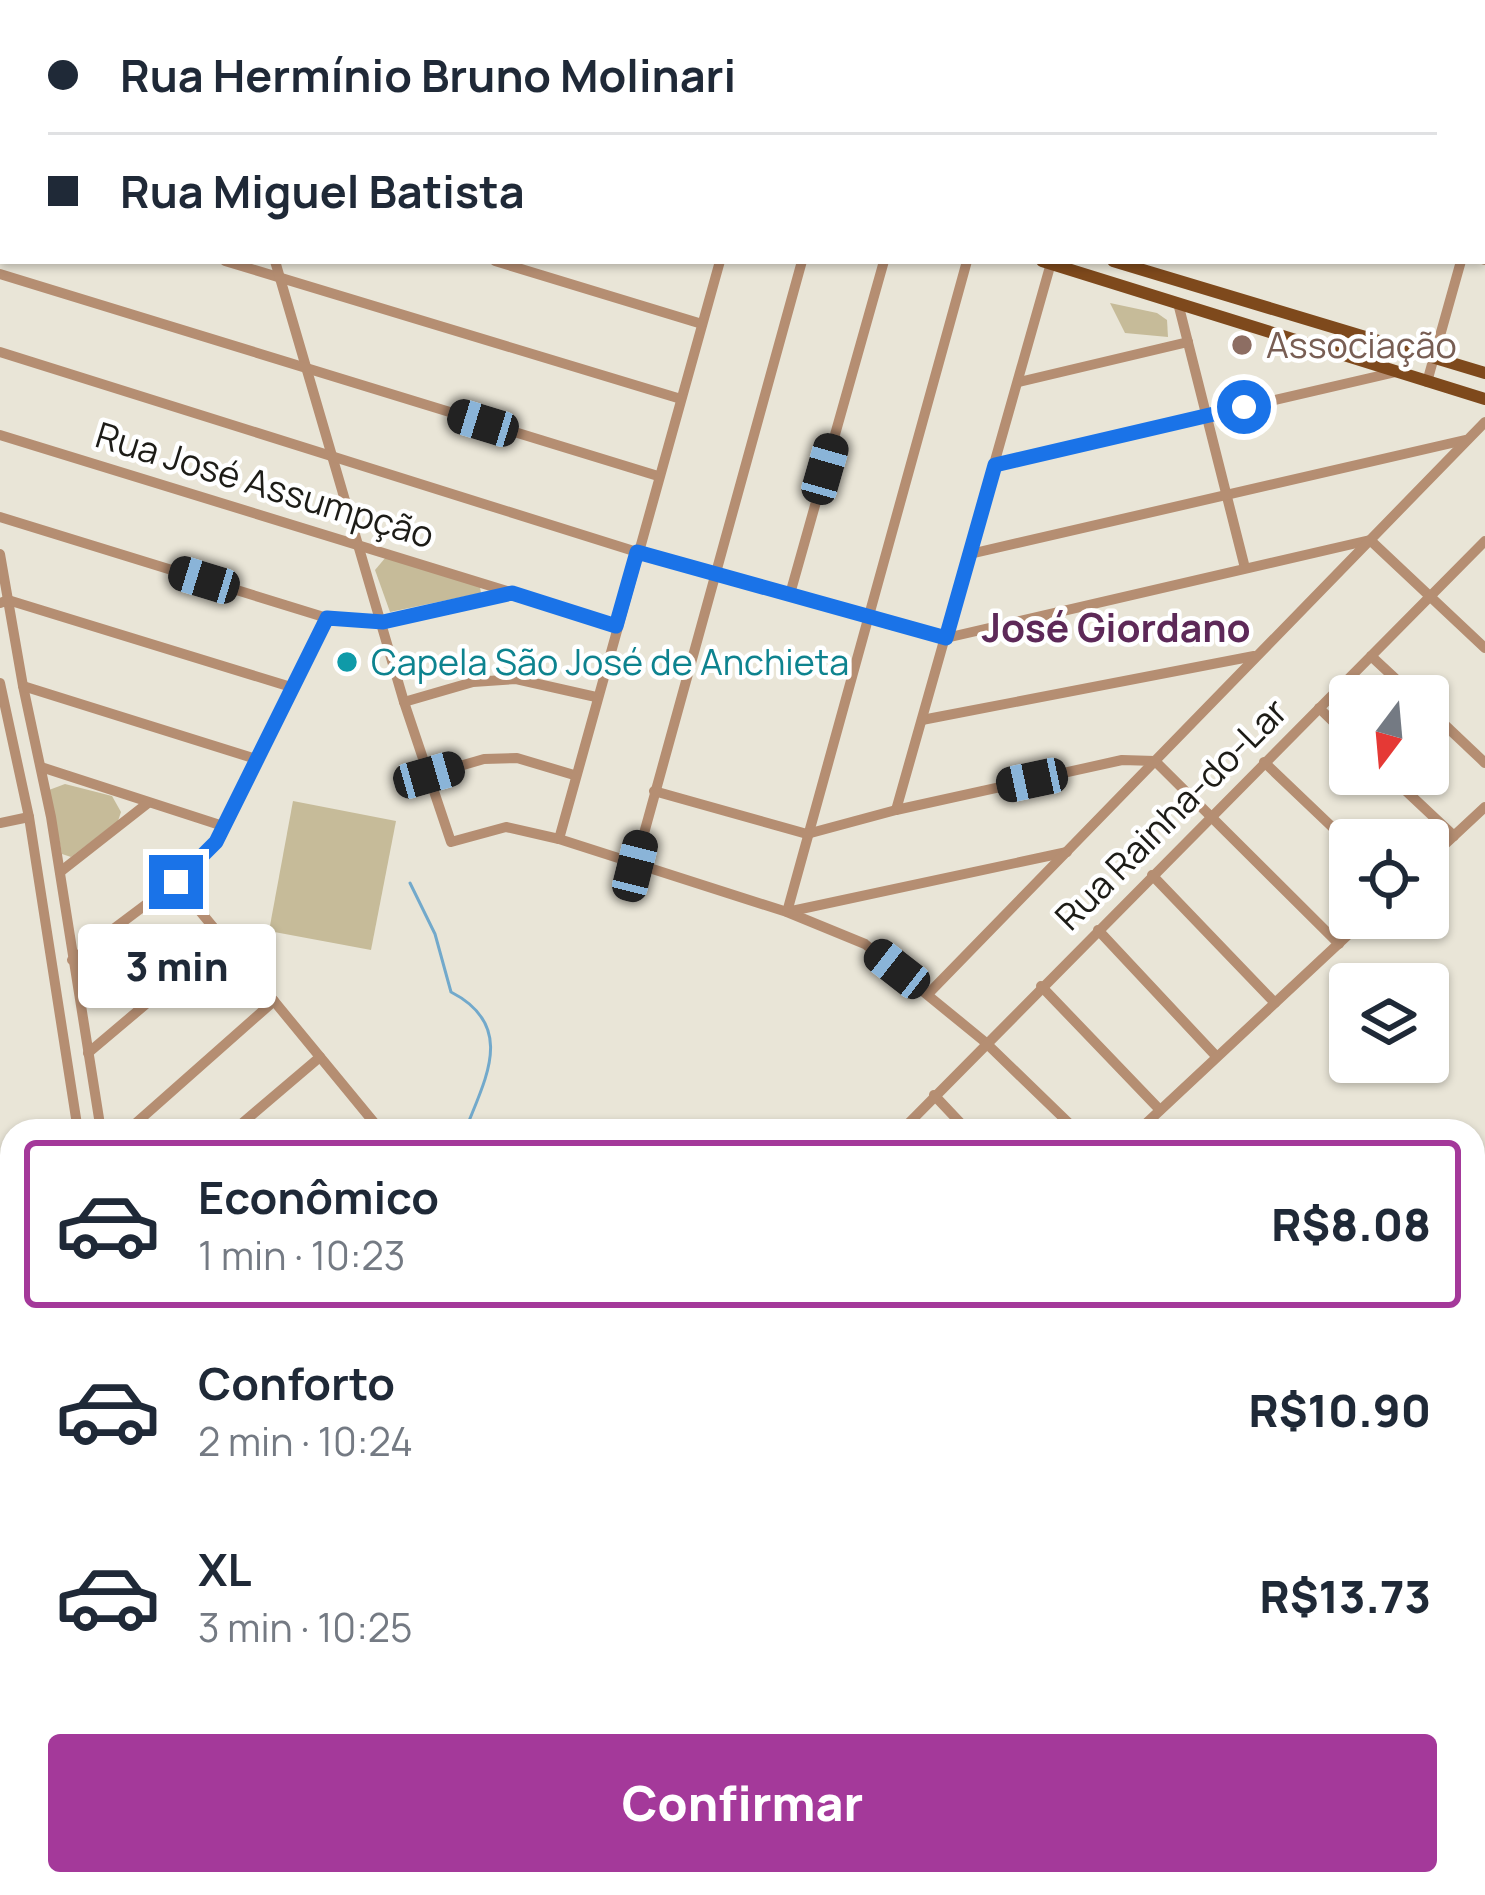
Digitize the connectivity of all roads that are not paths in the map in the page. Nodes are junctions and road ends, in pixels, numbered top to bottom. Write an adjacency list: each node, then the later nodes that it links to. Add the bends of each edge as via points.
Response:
1 (235, 264): 13 (street)
2 (276, 264): 13 (street)
3 (505, 264): 15 (street)
4 (719, 264): 15 (street)
5 (801, 264): 42 (street)
6 (883, 264): 44 (street)
7 (966, 264): 47 (street)
8 (1047, 264): 22 (street)
9 (1053, 264): 14 (main road)
10 (1123, 264): 18 (main road)
11 (1460, 264): 18 (street)
12 (0, 274): 19 (street)
13 (280, 278): 19 (street); 24 (street)
14 (1178, 303): 16 (street); 20 (main road)
15 (702, 324): 24 (street)
16 (1188, 342): 22 (street); 26 (street)
17 (0, 352): 30 (street)
18 (1433, 359): 21 (main road); 23 (street)
19 (307, 370): 30 (street); 32 (street)
20 (1396, 372): 23 (main road); 26 (street)
21 (1485, 373)
22 (1019, 382): 31 (street)
23 (1427, 382): 25 (main road)
24 (681, 399): 32 (street)
25 (1485, 399)
26 (1206, 416): 31 (street); 33 (street)
27 (1485, 422): 29 (street)
28 (0, 435): 37 (street, Rua José Assumpção)
29 (1468, 440): 33 (street); 35 (street)
30 (333, 459): 37 (street); 38 (street)
31 (995, 465): 40 (street)
32 (658, 476): 38 (street)
33 (1225, 493): 40 (street); 41 (street)
34 (0, 517): 48 (street)
35 (1370, 540): 41 (street); 45 (street); 53 (street)
36 (1485, 541): 45 (street, Rua Rainha-do-Lar)
37 (358, 544): 43 (street, Rua José Assumpção); 49 (street)
38 (637, 552): 42 (street); 50 (street)
39 (0, 554): 46 (street)
40 (970, 554): 51 (street)
41 (1245, 568): 51 (street)
42 (716, 571): 44 (street); 72 (street)
43 (512, 593): 49 (street); 50 (street, Rua José Assumpção)
44 (790, 594): 47 (street)
45 (1430, 598): 52 (street); 54 (street, Rua Rainha-do-Lar)
46 (4, 602): 57 (street); 58 (street)
47 (867, 616): 51 (street); 82 (street)
48 (327, 618): 49 (street); 58 (street)
49 (383, 622): 60 (street)
50 (616, 626): 59 (street)
51 (946, 638): 63 (street)
52 (1485, 648)
53 (1258, 656): 63 (street); 66 (street)
54 (1371, 656): 55 (street); 61 (street, Rua Rainha-do-Lar)
55 (1391, 675)
56 (0, 683): 77 (street)
57 (22, 686): 65 (street); 69 (street)
58 (291, 687): 65 (street)
59 (596, 698): 60 (street, via 516,679); 71 (street)
60 (404, 702): 70 (street)
61 (1318, 708): 62 (street); 67 (street, Rua Rainha-do-Lar)
62 (1329, 718)
63 (922, 720): 76 (street)
64 (1449, 729): 68 (street)
65 (256, 760): 81 (street)
66 (1155, 761): 76 (street, via 1122,760); 78 (street); 86 (street)
67 (1264, 762): 78 (street, Rua Rainha-do-Lar); 80 (street)
68 (1485, 763)
69 (41, 767): 74 (street); 88 (street)
70 (429, 775): 71 (street, via 517,758); 84 (street, via 451,842 506,827)
71 (574, 775): 84 (street)
72 (654, 791): 82 (street); 87 (street)
73 (1410, 795): 83 (street)
74 (148, 803): 81 (street); 88 (street)
75 (1485, 807): 83 (street)
76 (896, 810): 82 (street)
77 (28, 817): 79 (street); 107 (street)
78 (1209, 818): 89 (street, Rua Rainha-do-Lar); 95 (street)
79 (0, 823)
80 (1329, 824)
81 (223, 826): 90 (street)
82 (807, 834): 91 (street)
83 (1454, 836): 85 (street)
84 (559, 839): 87 (street)
85 (1449, 841)
86 (1067, 852): 91 (street); 98 (street)
87 (635, 866): 91 (street)
88 (60, 872): 96 (street)
89 (1152, 875): 92 (street, Rua Rainha-do-Lar); 100 (street)
90 (176, 882): 93 (street); 96 (street)
91 (787, 912): 98 (street, via 866,944)
92 (1098, 930): 97 (street, Rua Rainha-do-Lar); 103 (street)
93 (224, 939): 99 (street); 102 (street)
94 (1344, 939): 95 (street)
95 (1339, 944): 100 (street)
96 (72, 960): 102 (street)
97 (1041, 986): 101 (street, Rua Rainha-do-Lar); 106 (street)
98 (929, 993): 101 (street)
99 (274, 1001): 104 (street); 109 (street)
100 (1275, 1003): 103 (street)
101 (986, 1042): 105 (street, Rua Rainha-do-Lar); 114 (street)
102 (88, 1053): 108 (street)
103 (1216, 1056): 106 (street)
104 (320, 1057): 110 (street); 111 (street)
105 (934, 1096): 112 (street, Rua Rainha-do-Lar); 113 (street)
106 (1160, 1110): 115 (street)
107 (76, 1119)
108 (98, 1119)
109 (141, 1119)
110 (247, 1119)
111 (372, 1119)
112 (912, 1119)
113 (956, 1119)
114 (1065, 1119)
115 (1151, 1119)

